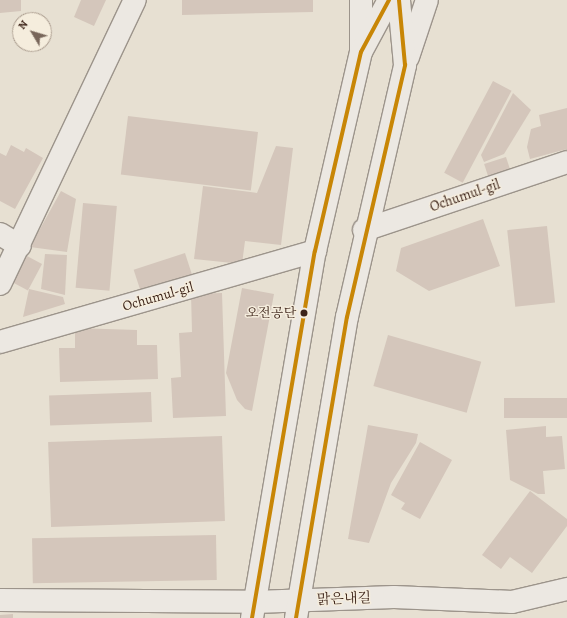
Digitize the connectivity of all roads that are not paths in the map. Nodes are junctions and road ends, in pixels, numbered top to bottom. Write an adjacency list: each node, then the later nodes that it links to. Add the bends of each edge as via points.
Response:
1 (135, 0): 11 (street)
2 (361, 0): 6 (street)
3 (389, 0): 6 (street)
4 (399, 0): 7 (street)
5 (427, 0): 7 (street)
6 (361, 52): 12 (street)
7 (405, 65): 9 (street)
8 (567, 162): 9 (street, Ochumul-gil)
9 (364, 230): 17 (street)
10 (0, 234): 11 (street)
11 (20, 246): 13 (street)
12 (315, 251): 14 (street, Ochumul-gil); 18 (street)
13 (0, 284)
14 (0, 342)
15 (567, 589): 17 (street, 맑은내길, via 512,602 394,597)
16 (0, 600): 18 (street, 맑은내길)
17 (298, 609): 18 (street, 맑은내길)
18 (253, 610)

